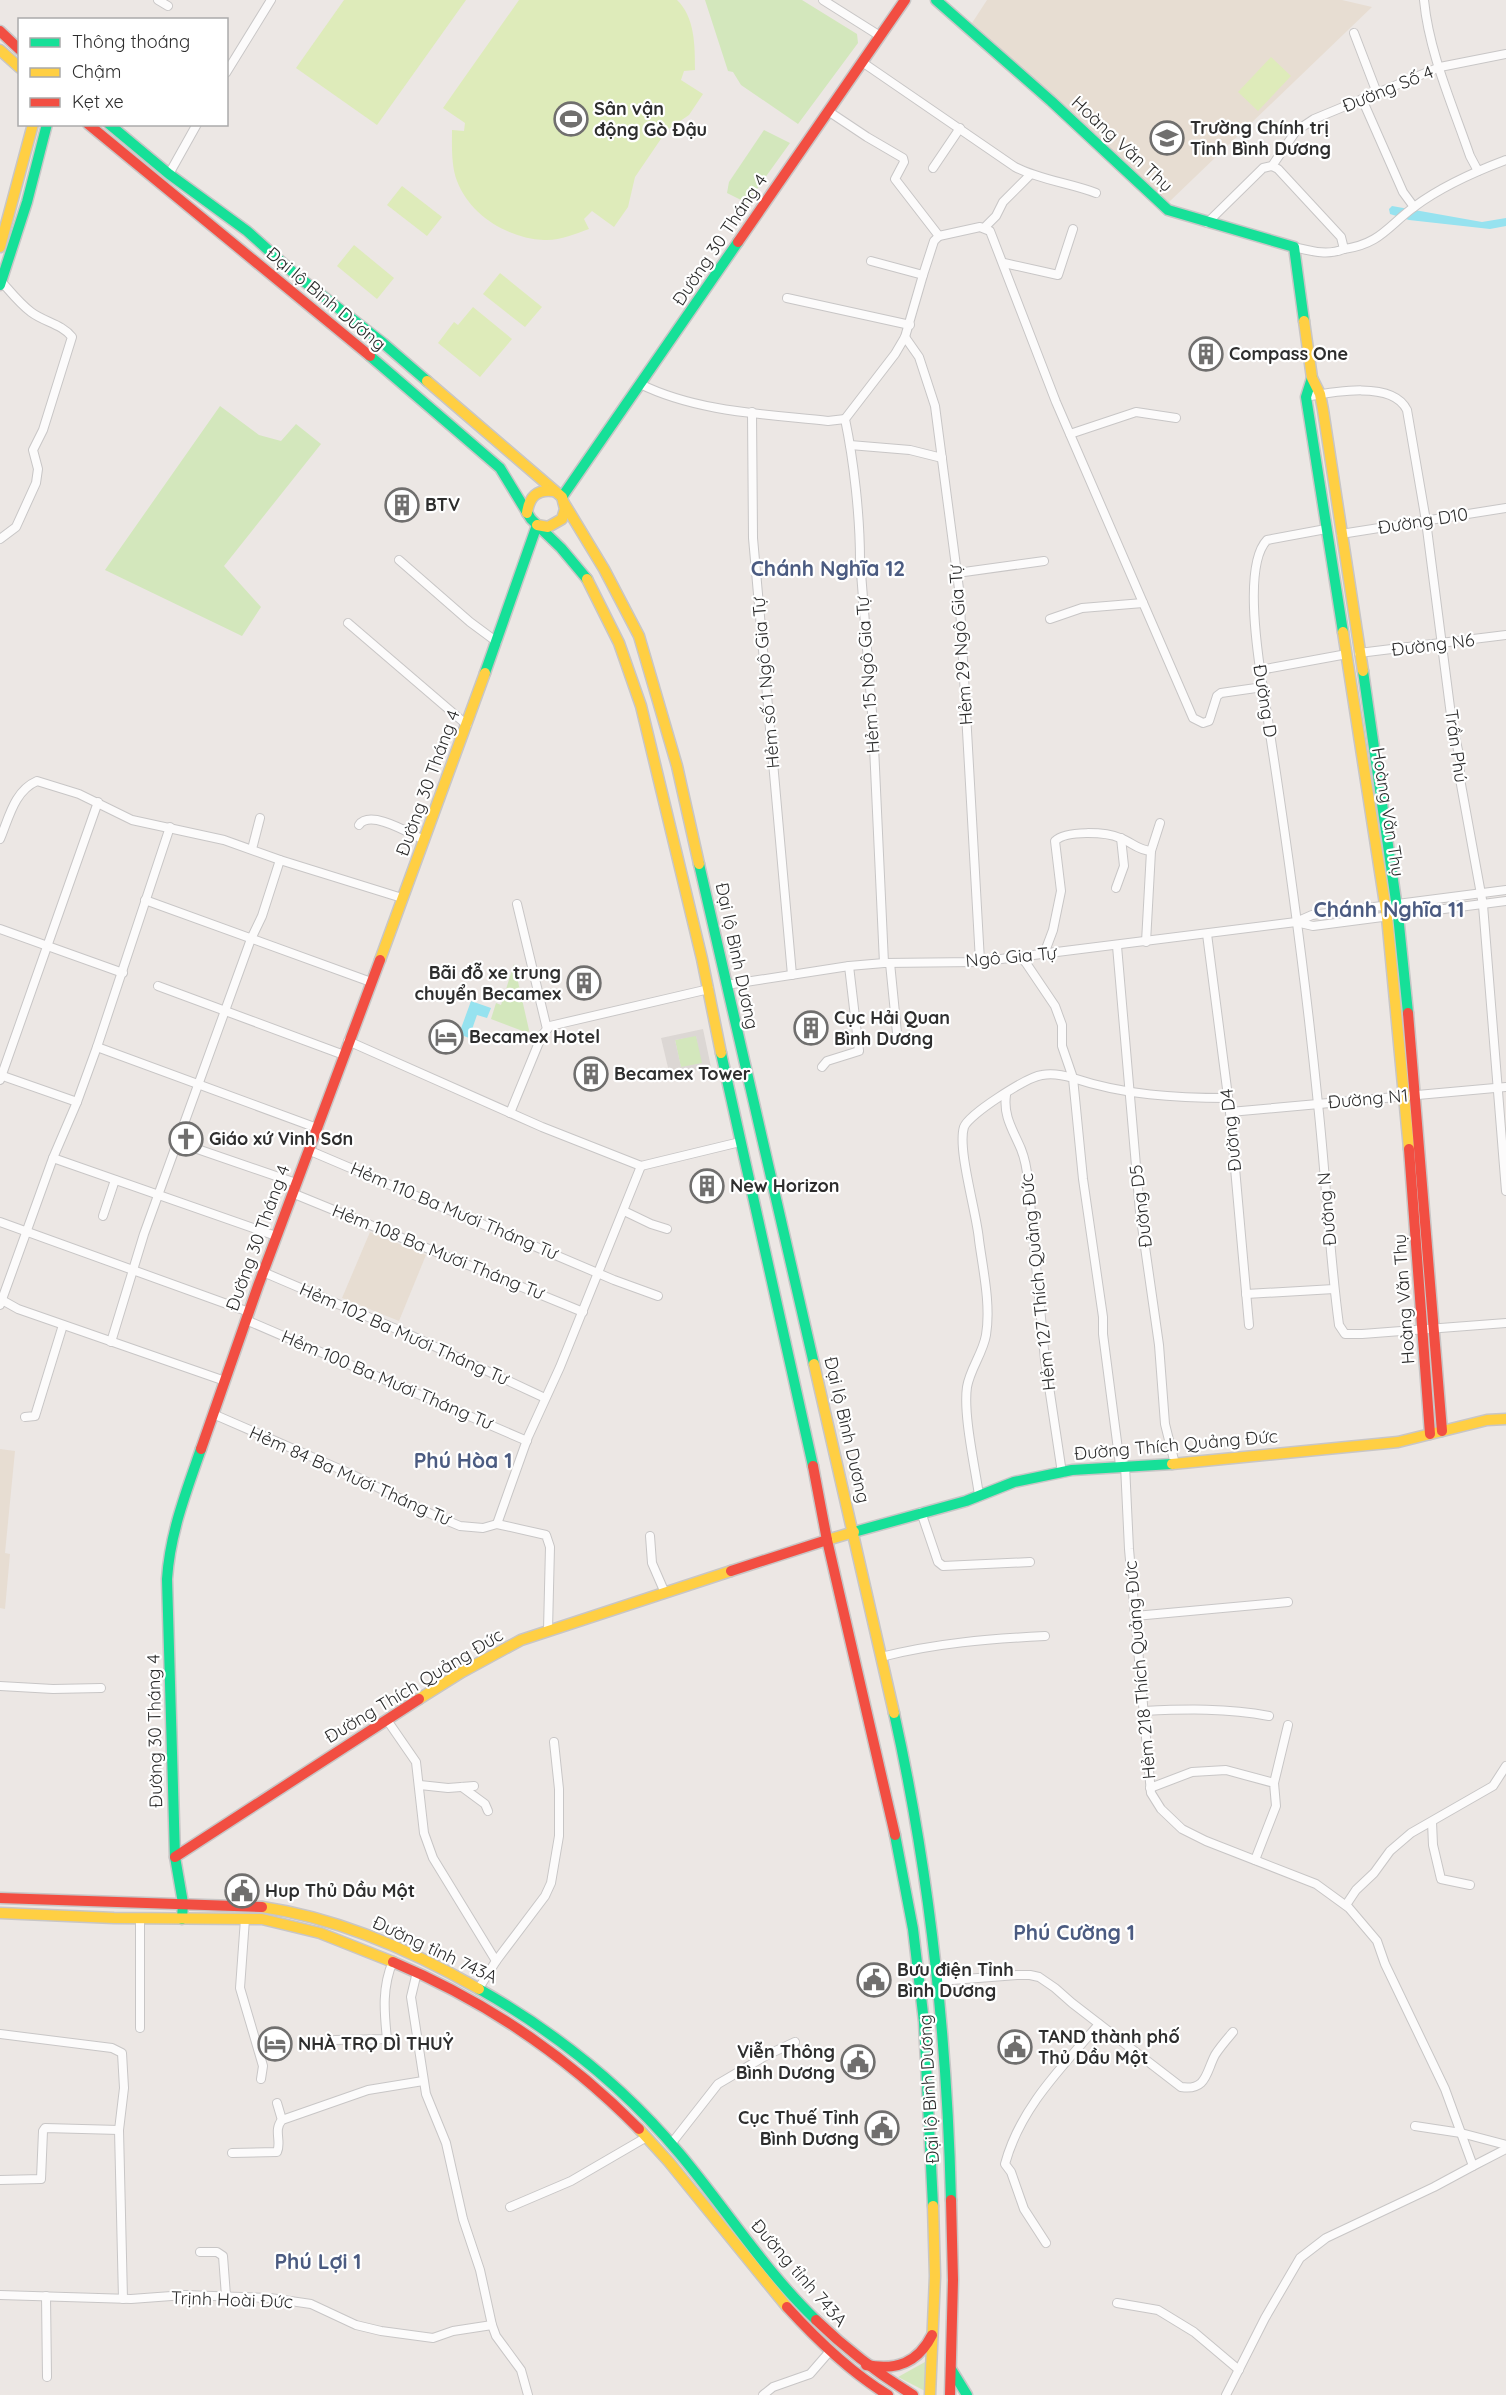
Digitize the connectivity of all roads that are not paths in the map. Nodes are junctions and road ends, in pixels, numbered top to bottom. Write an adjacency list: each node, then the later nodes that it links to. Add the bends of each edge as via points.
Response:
1 (158, 0): 7 (street)
2 (271, 0): 17 (street)
3 (823, 0): 10 (street)
4 (905, 0): 10 (main road, Đường 30 Tháng 4)
5 (936, 0): 35 (main road, Hoàng Văn Thụ, via 1051,100 1168,210)
6 (1424, 0): 16 (street)
7 (168, 6)
8 (0, 31): 11 (main road)
9 (1354, 33): 18 (street)
10 (880, 36): 14 (main road, Đường 30 Tháng 4)
11 (18, 48)
12 (0, 50): 15 (main road)
13 (1506, 54): 16 (street, Đường Số 4)
14 (862, 62): 20 (main road, Đường 30 Tháng 4); 26 (street)
15 (18, 66)
16 (1440, 67): 18 (street, Đường Số 4); 30 (street)
17 (228, 70)
18 (1377, 93): 19 (street, Đường Số 4)
19 (1362, 99): 28 (street, Đường Số 4, via 1296,131); 34 (street, via 1403,192)
20 (828, 111): 38 (street, via 903,158 895,179); 50 (main road, Đường 30 Tháng 4)
21 (32, 126): 39 (main road)
22 (46, 126): 45 (main road, via 27,202)
23 (90, 126): 63 (main road, Đại lộ Bình Dương, via 500,468)
24 (111, 126): 31 (main road, Đại lộ Bình Dương)
25 (196, 126): 31 (street)
26 (960, 128): 29 (street); 32 (street)
27 (1506, 160): 30 (street)
28 (1272, 166): 35 (street, Đường Số 4, via 1263,168); 41 (street, via 1341,237)
29 (933, 168)
30 (1478, 171): 34 (street)
31 (169, 174): 59 (main road, Đại lộ Bình Dương, via 247,231 383,343)
32 (1030, 175): 33 (street); 36 (street)
33 (1096, 193)
34 (1414, 207): 41 (street, via 1379,238)
35 (1207, 223): 40 (main road, Hoàng Văn Thụ)
36 (985, 227): 38 (street); 43 (street)
37 (1072, 229): 43 (street, via 1058,275)
38 (939, 236): 44 (street)
39 (0, 247)
40 (1294, 247): 41 (street, via 1317,253); 49 (main road, Hoàng Văn Thụ)
41 (1344, 249)
42 (871, 261): 44 (street)
43 (1004, 263): 56 (street)
44 (923, 275): 47 (street)
45 (0, 282): 68 (street, via 33,313 67,331 72,338 33,450 38,469 36,483 16,527)
46 (787, 298): 47 (street)
47 (910, 325): 48 (street)
48 (905, 337): 55 (street); 58 (street, Hẻm 29 Ngô Gia Tự, via 919,357 935,406)
49 (1312, 378): 51 (main road, Hoàng Văn Thụ); 52 (main road, Hoàng Văn Thụ)
50 (640, 384): 53 (street, via 687,402); 59 (main road, Đường 30 Tháng 4)
51 (1320, 394): 52 (street, Trần Phú); 60 (main road, Hoàng Văn Thụ); 64 (street, Trần Phú, via 1375,391 1403,403)
52 (1306, 397): 61 (main road, Hoàng Văn Thụ)
53 (752, 412): 55 (street, via 828,421); 124 (street, Hẻm số 1 Ngô Gia Tự, via 753,538)
54 (1176, 418): 56 (street, via 1136,412)
55 (845, 419): 57 (street, Hẻm 15 Ngô Gia Tự)
56 (1070, 435): 74 (street)
57 (850, 445): 58 (street, via 910,450); 121 (street, Hẻm 15 Ngô Gia Tự, via 860,534)
58 (942, 458): 71 (street, Hẻm 29 Ngô Gia Tự)
59 (560, 497): 63 (main road, via 542,490 532,495); 65 (main road, via 564,514 558,523 548,527); 128 (main road, Đại lộ Bình Dương, via 639,636 677,766)
60 (1336, 503): 61 (main road); 67 (main road, Hoàng Văn Thụ)
61 (1322, 505): 66 (main road, Hoàng Văn Thụ)
62 (1506, 508): 64 (street, Đường D10)
63 (527, 513): 65 (main road)
64 (1426, 521): 67 (street, Đường D10); 79 (street, Trần Phú)
65 (537, 525): 78 (main road, Đường 30 Tháng 4); 130 (main road, Đại lộ Bình Dương, via 587,579 619,643 641,706)
66 (1326, 529): 73 (main road, Hoàng Văn Thụ); 82 (street, Đường D, via 1267,540 1262,546 1253,608)
67 (1341, 534): 72 (main road, Hoàng Văn Thụ)
68 (0, 539)
69 (399, 560): 78 (street)
70 (1044, 561): 71 (street)
71 (957, 573): 120 (street, Hẻm 29 Ngô Gia Tự)
72 (1347, 578): 73 (main road); 81 (main road, Hoàng Văn Thụ)
73 (1335, 581): 80 (main road, Hoàng Văn Thụ)
74 (1143, 603): 75 (street, via 1082,608); 83 (street, via 1193,718 1203,723 1209,721 1221,693)
75 (1050, 619)
76 (348, 624): 85 (street)
77 (1506, 635): 79 (street, Đường N6)
78 (497, 642): 85 (main road, Đường 30 Tháng 4)
79 (1442, 644): 81 (street, Đường N6); 104 (street, Trần Phú, via 1460,779)
80 (1347, 654): 81 (main road); 82 (street); 86 (main road, Hoàng Văn Thụ)
81 (1359, 654): 84 (main road, Hoàng Văn Thụ)
82 (1260, 670): 83 (street, Đường D)
83 (1263, 687): 111 (street, Đường D)
84 (1371, 724): 86 (main road); 87 (main road, Hoàng Văn Thụ)
85 (467, 725): 98 (main road, Đường 30 Tháng 4)
86 (1358, 727): 88 (main road, Hoàng Văn Thụ)
87 (1380, 780): 88 (main road); 95 (main road, Hoàng Văn Thụ)
88 (1367, 783): 96 (main road, Hoàng Văn Thụ)
89 (98, 802): 93 (street, via 126,817); 97 (street, via 37,781 16,798); 117 (street)
90 (260, 818): 99 (street)
91 (1160, 823): 100 (street)
92 (359, 825): 98 (street, via 369,818)
93 (170, 827): 99 (street); 106 (street)
94 (1120, 838): 100 (street, via 1140,850); 102 (street, via 1124,866); 118 (street, via 1102,833 1067,834 1055,841 1061,891)
95 (1387, 838): 96 (main road); 110 (main road, Hoàng Văn Thụ)
96 (1376, 839): 110 (main road, Hoàng Văn Thụ)
97 (0, 840)
98 (424, 840): 105 (main road, Đường 30 Tháng 4)
99 (252, 849): 101 (street)
100 (1151, 850): 115 (street)
101 (280, 860): 105 (street); 114 (street)
102 (1116, 888)
103 (1506, 890): 104 (street, Ngô Gia Tự)
104 (1481, 893): 109 (street, Trần Phú); 110 (street, Ngô Gia Tự)
105 (402, 898): 125 (main road, Đường 30 Tháng 4)
106 (144, 900): 114 (street); 123 (street)
107 (1506, 901): 109 (street, Ngô Gia Tự)
108 (517, 904): 132 (street)
109 (1483, 905): 110 (street, Ngô Gia Tự); 142 (street, Trần Phú)
110 (1391, 910): 111 (street, Ngô Gia Tự, via 1312,915); 111 (street, Ngô Gia Tự, via 1313,926); 126 (main road, Hoàng Văn Thụ); 127 (main road, Hoàng Văn Thụ)
111 (1296, 922): 113 (street, Ngô Gia Tự); 148 (street, Đường N)
112 (0, 929): 117 (street)
113 (1207, 934): 115 (street, Ngô Gia Tự); 146 (street, Đường D4)
114 (251, 939): 125 (street); 131 (street)
115 (1146, 942): 116 (street, Ngô Gia Tự)
116 (1117, 946): 118 (street, Ngô Gia Tự); 143 (street, Đường D5)
117 (48, 947): 123 (street); 139 (street)
118 (1044, 954): 119 (street, Ngô Gia Tự)
119 (1020, 957): 120 (street, Ngô Gia Tự); 140 (street, Hẻm 218 Thích Quảng Đức, via 1055,1006)
120 (980, 961): 121 (street, Ngô Gia Tự)
121 (887, 963): 122 (street, Ngô Gia Tự); 134 (street, Hẻm 15 Ngô Gia Tự)
122 (849, 966): 124 (street, Ngô Gia Tự); 138 (street, via 859,1052 827,1060)
123 (123, 973): 136 (street)
124 (792, 975): 128 (street, Ngô Gia Tự)
125 (371, 982): 135 (main road, Đường 30 Tháng 4)
126 (1405, 983): 127 (main road); 133 (main road, Hoàng Văn Thụ)
127 (1393, 984): 133 (main road, Hoàng Văn Thụ)
128 (726, 985): 130 (main road); 197 (main road, Đại lộ Bình Dương)
129 (158, 986): 131 (street)
130 (709, 989): 132 (street, via 566,1021); 153 (main road, Đại lộ Bình Dương)
131 (226, 1011): 137 (street); 141 (street)
132 (547, 1029): 150 (street)
133 (1404, 1032): 145 (main road, Hoàng Văn Thụ)
134 (897, 1033)
135 (348, 1041): 137 (main road, Đường 30 Tháng 4); 150 (street)
136 (98, 1047): 141 (street); 147 (street)
137 (344, 1055): 151 (main road, Đường 30 Tháng 4)
138 (822, 1067)
139 (0, 1077): 147 (street)
140 (1073, 1078): 143 (street); 144 (street, via 1040,1075 1011,1088); 192 (street, Hẻm 218 Thích Quảng Đức)
141 (198, 1083): 151 (street); 152 (street)
142 (1502, 1087): 145 (street, Đường N1); 159 (street, Trần Phú)
143 (1129, 1092): 146 (street, via 1178,1098); 191 (street, Đường D5, via 1165,1424)
144 (1006, 1095): 193 (street, Hẻm 127 Thích Quảng Đức, via 1004,1106 1025,1161 1028,1181 1045,1360); 194 (street, via 969,1119 964,1133 987,1319 986,1338 967,1388)
145 (1410, 1095): 148 (street, Đường N1); 163 (main road, Hoàng Văn Thụ)
146 (1228, 1098): 149 (street, Đường D4)
147 (78, 1102): 155 (street)
148 (1318, 1103): 149 (street, Đường N1); 171 (street, Đường N)
149 (1230, 1112): 172 (street, Đường D4)
150 (510, 1113): 156 (street)
151 (317, 1128): 154 (main road, Đường 30 Tháng 4)
152 (177, 1142): 158 (street, Hẻm 108 Ba Mươi Tháng Tư); 160 (street)
153 (741, 1142): 156 (street); 199 (main road, Đại lộ Bình Dương, via 808,1437)
154 (308, 1150): 158 (main road, Đường 30 Tháng 4); 170 (street, Hẻm 110 Ba Mươi Tháng Tư)
155 (52, 1158): 157 (street); 166 (street)
156 (641, 1167): 161 (street)
157 (115, 1180): 160 (street); 162 (street)
158 (294, 1188): 167 (main road, Đường 30 Tháng 4); 175 (street, Hẻm 108 Ba Mươi Tháng Tư)
159 (1506, 1191)
160 (158, 1194): 167 (street); 168 (street)
161 (624, 1210): 165 (street); 170 (street)
162 (103, 1215)
163 (1420, 1215): 180 (main road, Hoàng Văn Thụ); 181 (main road, Hoàng Văn Thụ)
164 (0, 1222): 166 (street, Hẻm 100 Ba Mươi Tháng Tư)
165 (667, 1228)
166 (26, 1232): 168 (street, Hẻm 100 Ba Mươi Tháng Tư); 174 (street)
167 (276, 1236): 169 (main road, Đường 30 Tháng 4)
168 (134, 1270): 176 (street, Hẻm 100 Ba Mươi Tháng Tư); 182 (street)
169 (263, 1272): 176 (main road, Đường 30 Tháng 4); 184 (street, Hẻm 102 Ba Mươi Tháng Tư)
170 (598, 1273): 173 (street, Hẻm 110 Ba Mươi Tháng Tư); 175 (street)
171 (1334, 1289): 172 (street); 181 (street, Đường N, via 1338,1325 1345,1334)
172 (1246, 1294): 179 (street, Đường D4)
173 (658, 1296)
174 (1, 1302): 178 (street)
175 (583, 1312): 184 (street)
176 (247, 1316): 183 (main road, Đường 30 Tháng 4); 190 (street, Hẻm 100 Ba Mươi Tháng Tư)
177 (1506, 1323): 180 (street, Đường N)
178 (63, 1325): 182 (street); 186 (street, via 34,1416)
179 (1249, 1325)
180 (1435, 1329): 181 (street, Đường N); 188 (main road, Hoàng Văn Thụ)
181 (1423, 1330): 189 (main road, Hoàng Văn Thụ)
182 (111, 1342): 183 (street)
183 (225, 1381): 185 (main road, Đường 30 Tháng 4)
184 (545, 1398): 190 (street)
185 (213, 1414): 196 (street, Hẻm 84 Ba Mươi Tháng Tư, via 460,1526 483,1528); 222 (main road, Đường 30 Tháng 4, via 169,1549)
186 (25, 1417)
187 (1506, 1419): 188 (main road, Đường Thích Quảng Đức)
188 (1442, 1431): 189 (main road, Đường Thích Quảng Đức)
189 (1430, 1434): 191 (main road, Đường Thích Quảng Đức, via 1398,1442)
190 (527, 1441): 196 (street)
191 (1175, 1464): 192 (main road, Đường Thích Quảng Đức)
192 (1122, 1466): 193 (main road, Đường Thích Quảng Đức); 203 (street, Hẻm 218 Thích Quảng Đức)
193 (1062, 1473): 194 (main road, Đường Thích Quảng Đức, via 1014,1482)
194 (979, 1495): 195 (main road, Đường Thích Quảng Đức)
195 (921, 1512): 197 (main road, Đường Thích Quảng Đức); 200 (street, via 938,1562 943,1566)
196 (497, 1524): 204 (street, Hẻm 84 Ba Mươi Tháng Tư, via 546,1535 550,1547)
197 (854, 1532): 199 (main road, Đường Thích Quảng Đức); 206 (main road, Đại lộ Bình Dương)
198 (650, 1536): 201 (street, via 652,1563)
199 (827, 1540): 201 (main road, Đường Thích Quảng Đức); 236 (main road, Đại lộ Bình Dương, via 894,1830)
200 (1030, 1562)
201 (665, 1593): 204 (main road, Đường Thích Quảng Đức)
202 (1288, 1602): 203 (street)
203 (1136, 1616): 209 (street, Hẻm 218 Thích Quảng Đức)
204 (548, 1630): 211 (main road, Đường Thích Quảng Đức, via 462,1672)
205 (1045, 1636): 206 (street, via 939,1644)
206 (881, 1657): 235 (main road, Đại lộ Bình Dương, via 918,1832)
207 (0, 1686): 208 (street)
208 (101, 1688)
209 (1144, 1711): 210 (street, via 1207,1709); 219 (street, Hẻm 218 Thích Quảng Đức)
210 (1269, 1716)
211 (387, 1720): 216 (street, via 416,1762); 222 (main road, Đường Thích Quảng Đức)
212 (1288, 1725): 215 (street)
213 (554, 1742): 233 (street, via 559,1836 551,1883)
214 (1506, 1766): 221 (street, via 1493,1786)
215 (1274, 1783): 219 (street, via 1226,1770 1192,1772); 223 (street, via 1276,1806)
216 (420, 1785): 218 (street); 233 (street, via 423,1833 433,1858)
217 (474, 1786): 218 (street)
218 (462, 1787): 220 (street, via 485,1804)
219 (1150, 1788): 223 (street, Hẻm 218 Thích Quảng Đức, via 1161,1809 1182,1829)
220 (488, 1811)
221 (1432, 1822): 224 (street, via 1441,1879); 227 (street, via 1390,1851)
222 (175, 1857): 226 (main road, Đường 30 Tháng 4)
223 (1255, 1860): 227 (street, Hẻm 218 Thích Quảng Đức, via 1316,1884)
224 (1470, 1885)
225 (0, 1898): 226 (main road, Đường tỉnh 743A)
226 (183, 1903): 230 (main road, Đường 30 Tháng 4); 237 (main road, Đường tỉnh 743A, via 262,1906 324,1919 408,1953)
227 (1346, 1905): 250 (street, Hẻm 218 Thích Quảng Đức, via 1377,1941)
228 (0, 1913): 229 (main road, Đường tỉnh 743A)
229 (140, 1918): 230 (main road, Đường tỉnh 743A); 239 (street)
230 (182, 1919): 231 (main road, Đường tỉnh 743A)
231 (244, 1919): 232 (main road, Đường tỉnh 743A, via 319,1931); 244 (street, via 240,1988 263,2066)
232 (393, 1961): 234 (main road, Đường tỉnh 743A); 242 (street, via 384,1993 387,2038)
233 (496, 1961): 237 (street)
234 (417, 1972): 245 (street, via 411,1997); 251 (main road, Đường tỉnh 743A, via 494,2011 558,2054)
235 (939, 1980): 236 (main road); 238 (street, via 1030,1975 1055,1988); 271 (main road, Đại lộ Bình Dương, via 950,2152)
236 (920, 1982): 268 (main road, Đại lộ Bình Dương, via 932,2147)
237 (479, 1988): 252 (main road, Đường tỉnh 743A, via 566,2043)
238 (1099, 2024): 240 (street, via 1173,2082 1190,2088 1201,2083 1212,2068 1216,2053); 258 (street, via 1032,2105 1011,2143 1005,2164 1024,2209)
239 (140, 2028)
240 (1233, 2032)
241 (0, 2034): 249 (street, via 112,2048 122,2053 124,2088)
242 (335, 2040)
243 (795, 2042): 252 (street, via 718,2084)
244 (261, 2079)
245 (423, 2081): 247 (street, via 368,2090); 267 (street, via 446,2143)
246 (277, 2103): 247 (street)
247 (282, 2120): 254 (street, via 277,2127 276,2152)
248 (1415, 2126): 250 (street)
249 (119, 2130): 256 (street, via 45,2128 41,2180); 265 (street)
250 (1461, 2133): 253 (street); 255 (street, Hẻm 218 Thích Quảng Đức)
251 (645, 2138): 257 (street, via 571,2181); 261 (main road, Đường tỉnh 743A, via 668,2161)
252 (671, 2144): 260 (main road, Đường tỉnh 743A)
253 (1506, 2147): 255 (street)
254 (232, 2153)
255 (1473, 2166): 272 (street, via 1326,2238 1300,2258)
256 (0, 2180)
257 (510, 2207)
258 (1046, 2243)
259 (200, 2252): 264 (street, via 223,2256)
260 (778, 2278): 261 (main road); 270 (main road, Đường tỉnh 743A, via 822,2329)
261 (768, 2287): 269 (main road, Đường tỉnh 743A)
262 (0, 2295): 263 (street, Trịnh Hoài Đức)
263 (46, 2296): 265 (street, Trịnh Hoài Đức); 273 (street)
264 (225, 2296): 265 (street, Trịnh Hoài Đức); 267 (street, Trịnh Hoài Đức, via 311,2304 356,2325 433,2337)
265 (123, 2299)
266 (1117, 2303): 272 (street, via 1167,2314)
267 (492, 2325): 274 (street, via 521,2370)
268 (933, 2333): 270 (main road, via 922,2352 907,2365); 278 (main road, Đại lộ Bình Dương)
269 (830, 2351): 275 (street, via 810,2374 773,2387); 276 (main road, Đường tỉnh 743A)
270 (866, 2365): 277 (main road, Đường tỉnh 743A)
271 (950, 2368): 279 (main road, Đại lộ Bình Dương); 280 (main road)
272 (1239, 2370): 281 (street)
273 (47, 2377)
274 (528, 2395)
275 (763, 2395)
276 (888, 2395)
277 (913, 2395)
278 (930, 2395)
279 (950, 2395)
280 (968, 2395)
281 (1226, 2395)

